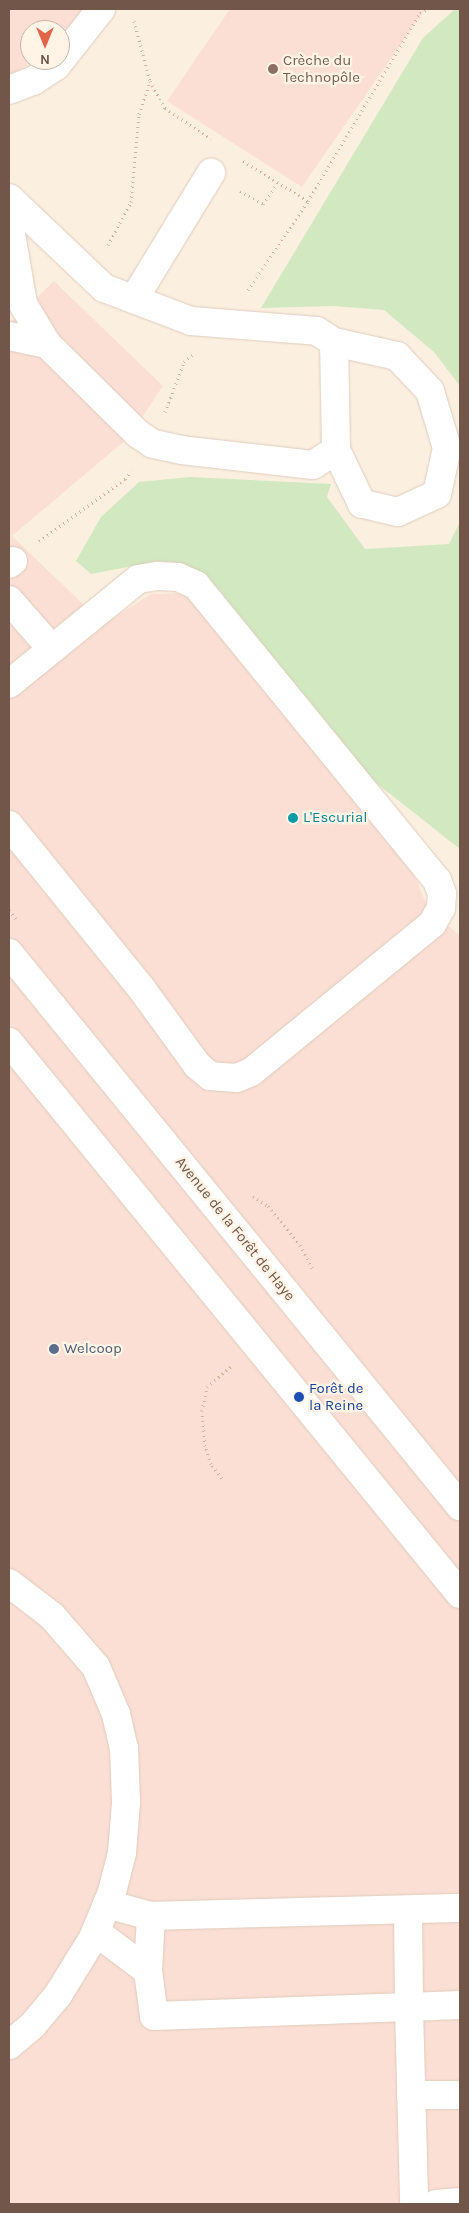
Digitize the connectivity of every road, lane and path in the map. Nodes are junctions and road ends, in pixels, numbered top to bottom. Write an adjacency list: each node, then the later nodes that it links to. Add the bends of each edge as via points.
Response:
1 (101, 9): 5 (street, via 56,66 33,81)
2 (428, 9): 11 (path, via 420,13)
3 (133, 17): 4 (path)
4 (150, 81): 6 (path, via 165,108); 13 (path, via 139,114 131,202)
5 (9, 90)
6 (217, 143)
7 (239, 158): 9 (path)
8 (212, 173): 9 (path, via 263,204); 14 (street)
9 (277, 183): 11 (path)
10 (9, 198): 13 (street)
11 (308, 201): 15 (path)
12 (9, 222): 18 (street, via 23,304)
13 (92, 277): 14 (street, via 104,288)
14 (134, 299): 15 (street, via 191,321)
15 (225, 325): 17 (street, via 317,331)
16 (9, 336): 18 (street)
17 (334, 342): 21 (street); 21 (street, via 397,356 430,391 447,448 437,494 398,512 362,504)
18 (47, 344): 20 (street, via 138,434)
19 (184, 362): 20 (path)
20 (153, 444): 21 (street, via 313,465)
21 (336, 450)
22 (125, 479): 23 (path)
23 (11, 562)
24 (9, 600): 25 (street)
25 (51, 648): 26 (street); 27 (street, via 138,580 178,577 196,585 437,880 442,894 441,908 432,924 250,1072 237,1078 210,1076)
26 (9, 684)
27 (9, 825)
28 (9, 953): 32 (street, Avenue de la Forêt de Haye)
29 (9, 1042): 30 (street)
30 (258, 1346): 31 (path, via 207,1387 203,1398 205,1446 211,1464); 34 (street)
31 (222, 1478)
32 (460, 1506)
33 (9, 1583): 35 (street, via 52,1616 77,1641 96,1667 116,1714 124,1748 126,1803 122,1853)
34 (460, 1594)
35 (107, 1904): 38 (street); 39 (street)
36 (460, 1908): 37 (street)
37 (408, 1910): 38 (street); 42 (street)
38 (151, 1916): 40 (street)
39 (96, 1932): 40 (street); 43 (street, via 58,1995 33,2025)
40 (148, 1971): 42 (street, via 154,2016)
41 (460, 2005): 42 (street)
42 (409, 2006): 44 (street)
43 (9, 2046)
44 (411, 2095): 45 (street); 47 (street)
45 (460, 2095)
46 (460, 2202): 48 (street)
47 (414, 2204)
48 (436, 2204)

